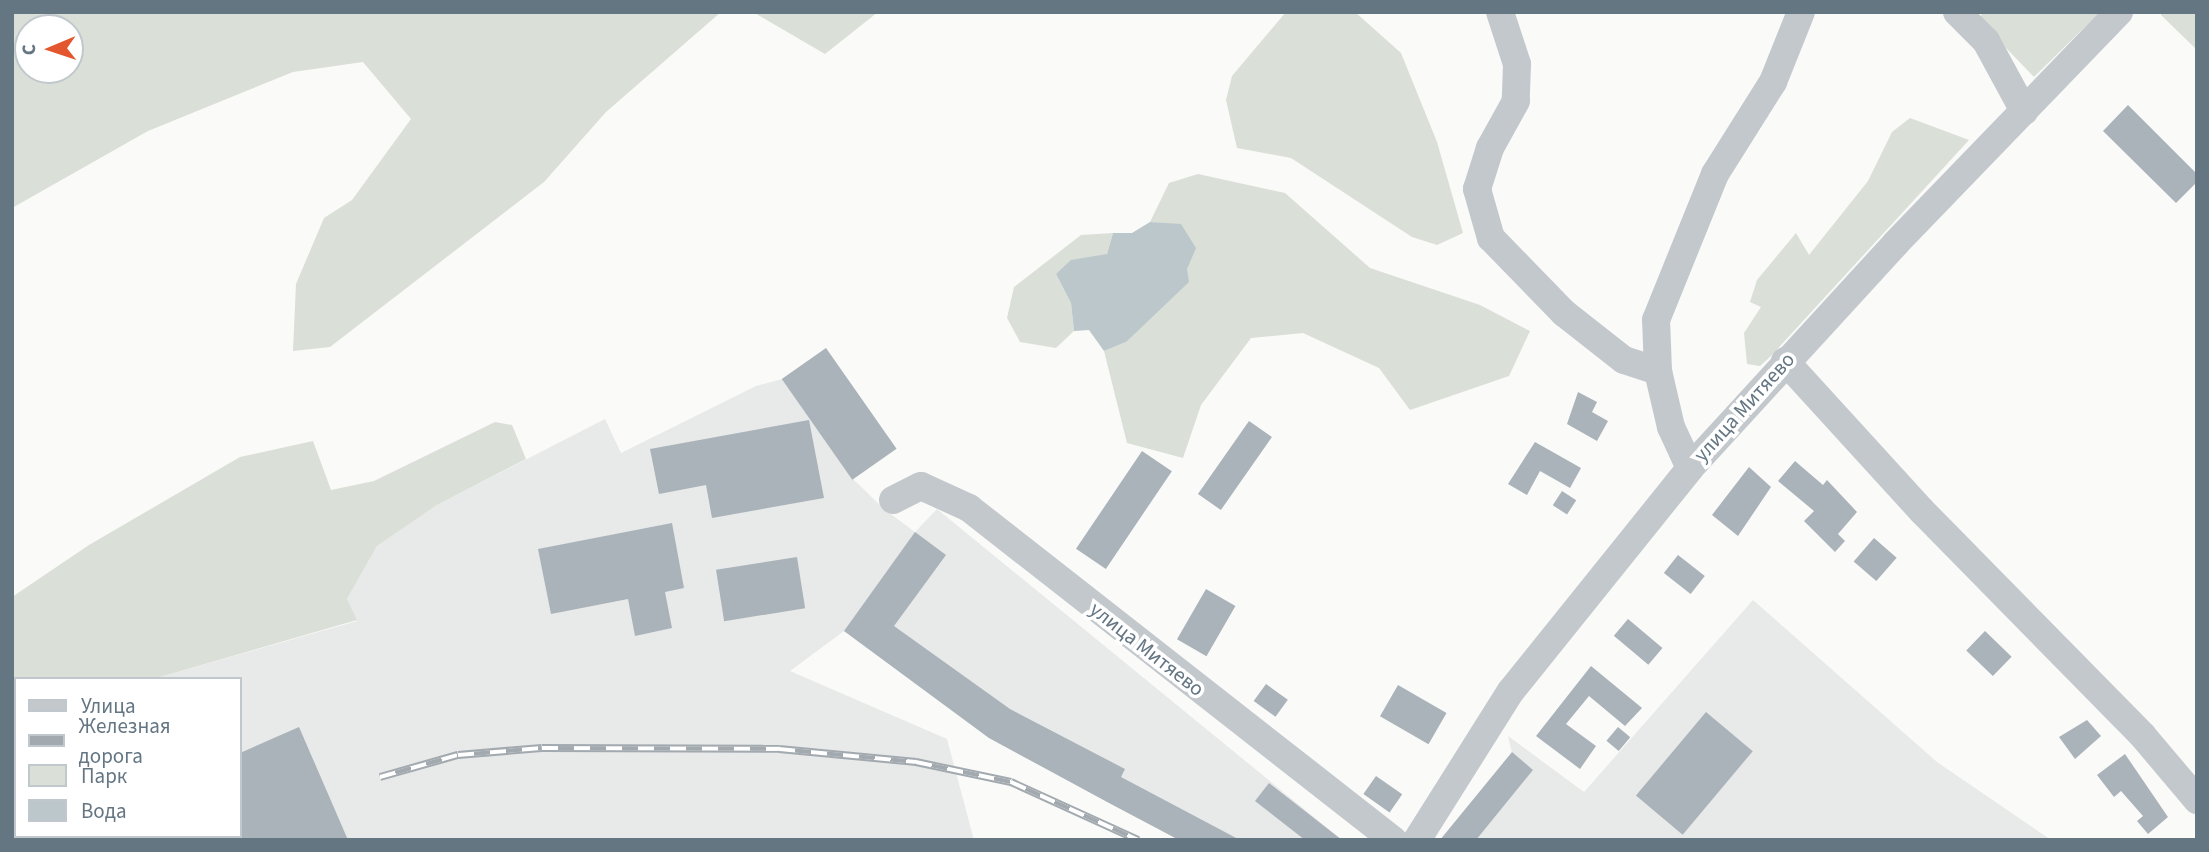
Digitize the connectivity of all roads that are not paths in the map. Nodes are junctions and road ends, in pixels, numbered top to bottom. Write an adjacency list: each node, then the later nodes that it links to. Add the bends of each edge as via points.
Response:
1 (1500, 12): 7 (street, via 1517,64 1516,101 1490,148 1477,189 1491,238 1624,360)
2 (1801, 12): 7 (street, via 1773,82 1715,174 1668,281 1656,320)
3 (1957, 12): 5 (street, via 1986,41)
4 (2119, 12): 5 (street, улица Митяево)
5 (2024, 111): 6 (street, улица Митяево)
6 (1785, 361): 8 (street, улица Митяево); 10 (street, via 1922,511 2143,736)
7 (1658, 371): 8 (street, via 1671,427)
8 (1690, 468): 12 (street, улица Митяево, via 1511,691)
9 (893, 500): 11 (street, улица Митяево, via 921,485 969,508)
10 (2197, 800)
11 (1393, 840)
12 (1417, 840)

